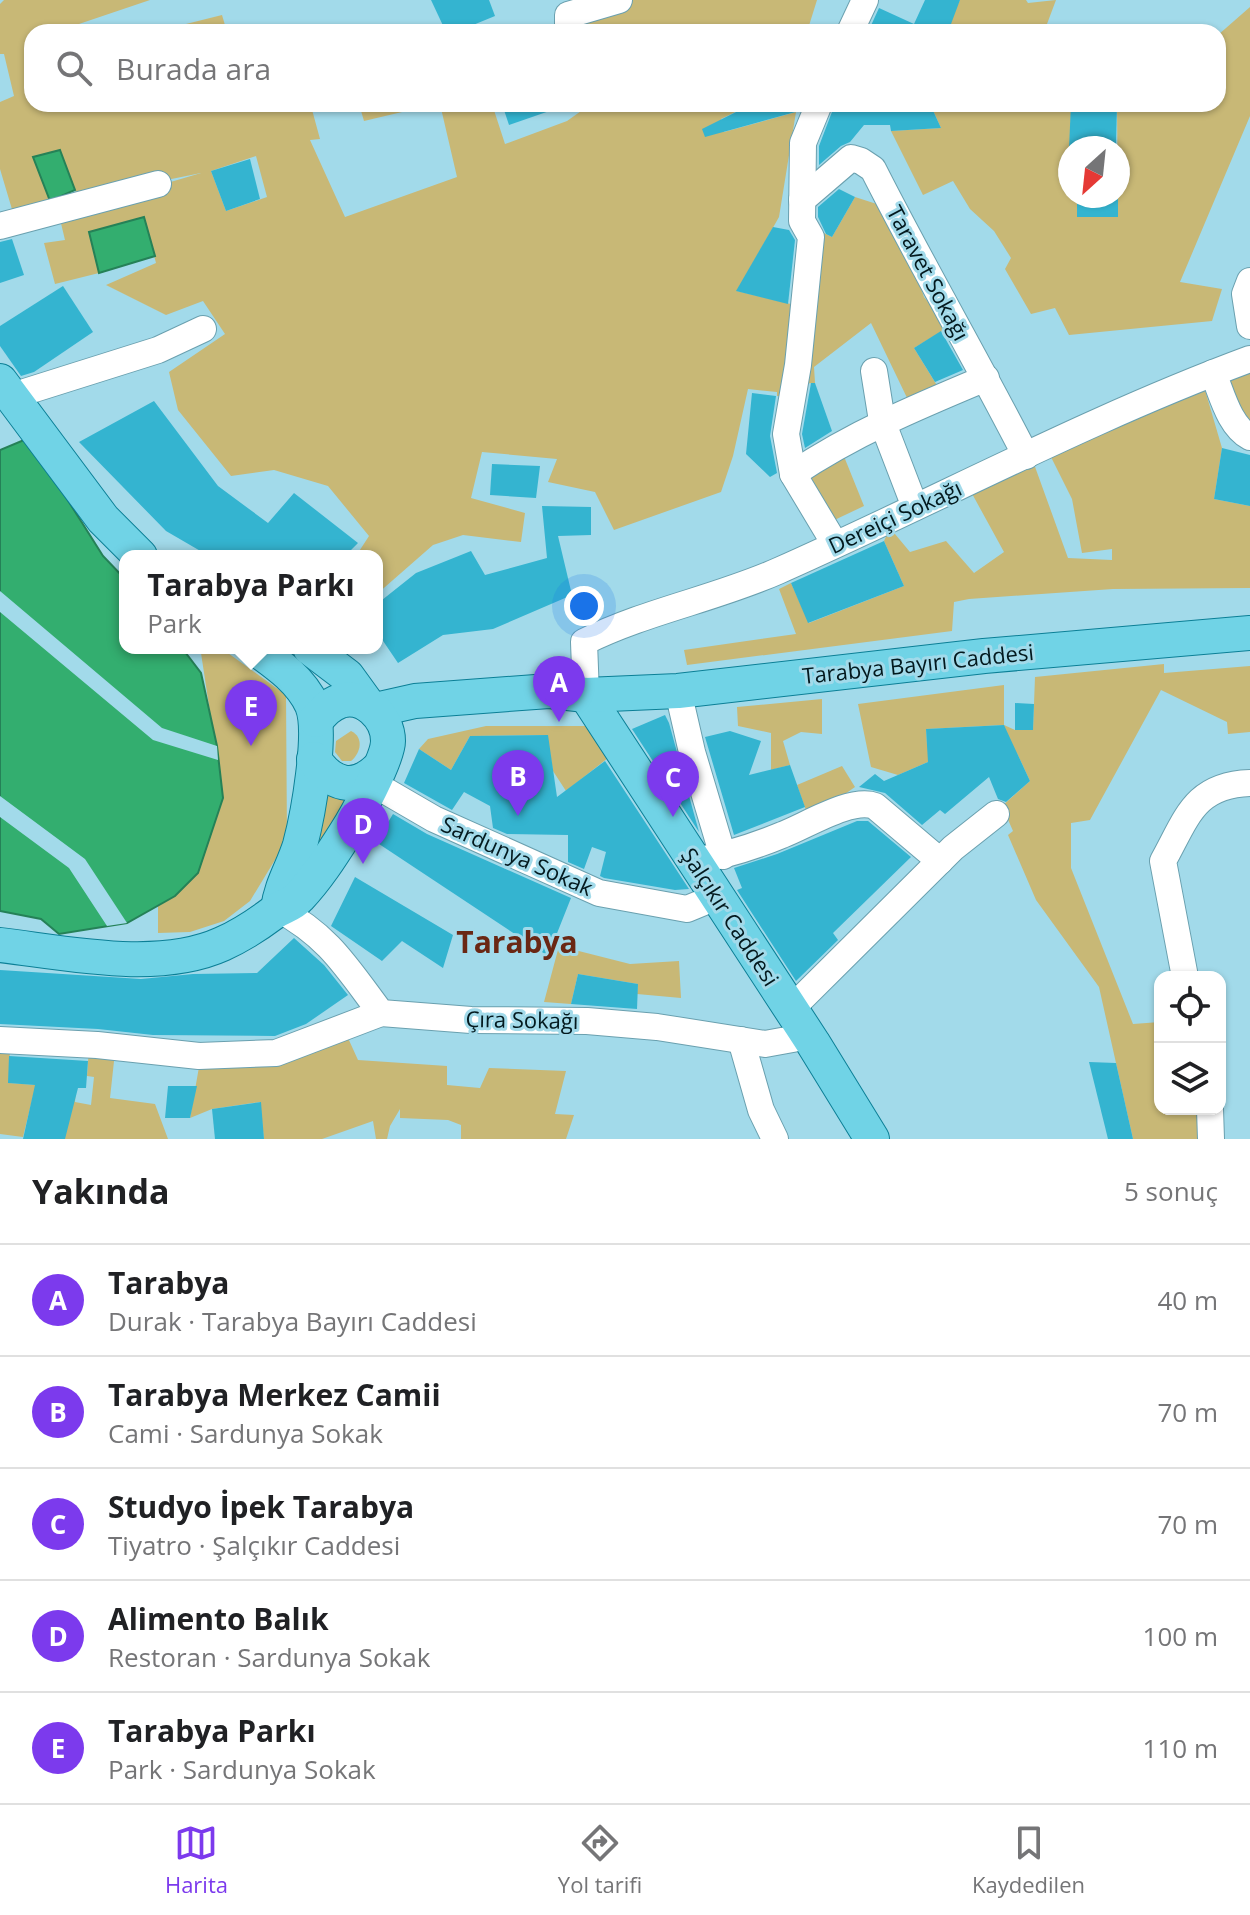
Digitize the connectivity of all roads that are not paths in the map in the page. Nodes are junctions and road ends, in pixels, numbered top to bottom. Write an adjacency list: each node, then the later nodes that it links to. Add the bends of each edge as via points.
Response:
1 (619, 0): 3 (street, via 568,15)
2 (865, 0): 4 (street)
3 (568, 24)
4 (854, 24)
5 (816, 112): 7 (street, via 803,143)
6 (158, 184): 8 (street)
7 (802, 200): 15 (street, Taravet Sokağı, via 851,158 873,169); 20 (street, via 802,221 811,237 786,434)
8 (0, 226)
9 (1250, 281): 10 (street, via 1245,294)
10 (1250, 326)
11 (203, 329): 16 (street, via 158,350)
12 (1250, 359): 14 (street, Dereiçi Sokağı)
13 (874, 371): 17 (street)
14 (1213, 373): 18 (street, via 1235,424); 19 (street, Dereiçi Sokağı)
15 (986, 378): 17 (street); 19 (street, Taravet Sokağı)
16 (6, 388): 23 (main road, via 103,519)
17 (882, 421): 20 (street); 21 (street)
18 (1250, 437)
19 (1026, 456): 21 (street, Dereiçi Sokağı)
20 (793, 474): 22 (street)
21 (915, 507): 22 (street, Dereiçi Sokağı)
22 (835, 544): 28 (street, Dereiçi Sokağı, via 584,642)
23 (134, 550)
24 (1250, 633): 27 (main road, Tarabya Bayırı Caddesi, via 999,654)
25 (263, 654): 30 (main road, via 304,691)
26 (318, 654): 29 (main road, via 347,676)
27 (678, 691): 28 (main road, Tarabya Bayırı Caddesi); 35 (street)
28 (586, 695): 29 (main road, Tarabya Bayırı Caddesi, via 534,692); 32 (main road, Tarabya Bayırı Caddesi, via 548,708 401,728 392,735); 35 (main road, Şalçıkır Caddesi)
29 (371, 707): 30 (main road, via 351,699 338,702); 32 (main road, via 386,726)
30 (316, 720): 31 (main road)
31 (314, 759): 32 (main road, via 341,783 366,780); 38 (main road, via 300,843)
32 (379, 766): 37 (street, Sardunya Sokak, via 434,819 599,893 687,909); 38 (main road, via 353,821 313,880 289,906)
33 (1250, 783): 40 (street, via 1201,797 1163,861)
34 (996, 814): 36 (street)
35 (708, 858): 36 (street, via 866,802); 37 (main road, Şalçıkır Caddesi)
36 (940, 861): 42 (street)
37 (716, 897): 42 (main road, Şalçıkır Caddesi)
38 (278, 909): 39 (main road, via 220,945 183,956 128,959); 41 (street, via 328,943)
39 (0, 945)
40 (1184, 971)
41 (381, 1013): 43 (street, via 276,1053 199,1056); 44 (street, Çıra Sokağı, via 587,1021)
42 (800, 1023): 44 (street, Çıra Sokağı, via 765,1044); 47 (main road, Şalçıkır Caddesi)
43 (0, 1040)
44 (741, 1040): 46 (street)
45 (1210, 1115): 48 (street)
46 (775, 1139)
47 (872, 1139)
48 (1211, 1139)

